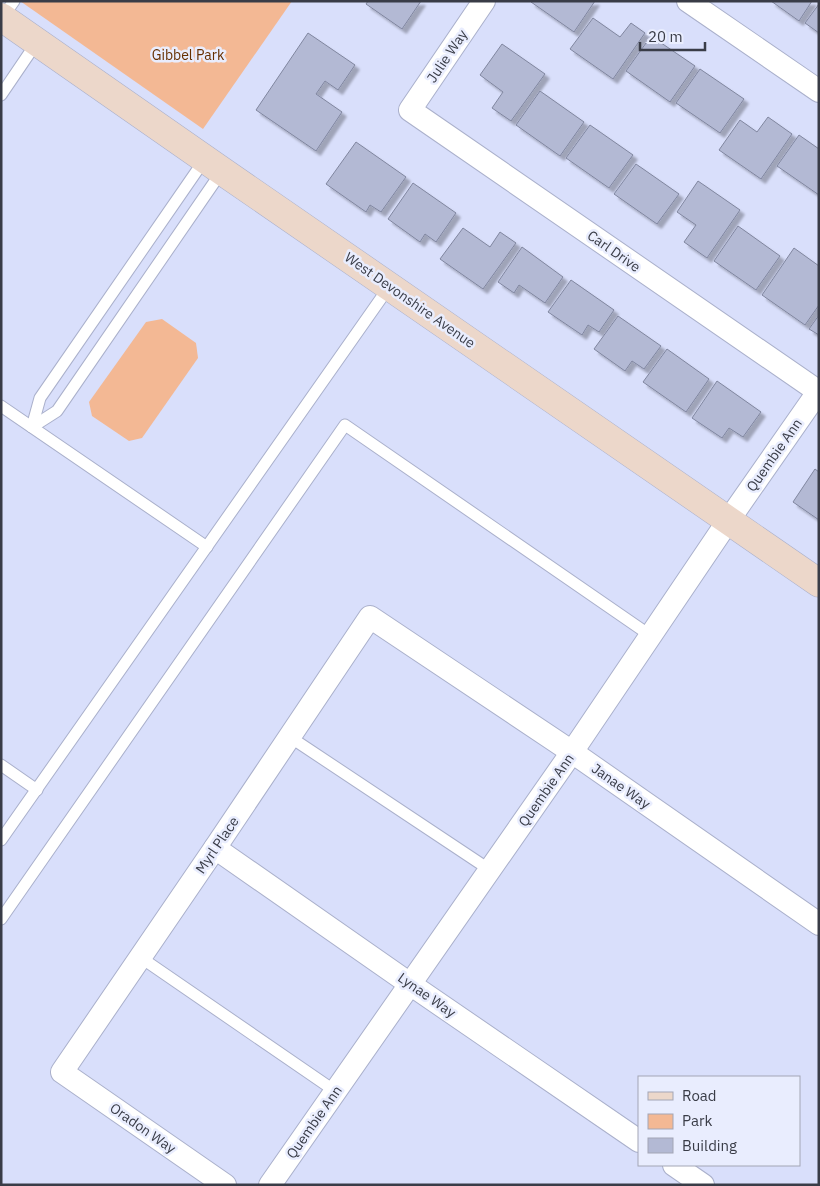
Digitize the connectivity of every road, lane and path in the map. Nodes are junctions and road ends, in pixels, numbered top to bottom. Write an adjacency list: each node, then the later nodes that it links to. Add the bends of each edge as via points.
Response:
1 (484, 1): 7 (street, Julie Way)
2 (688, 1): 5 (street)
3 (5, 14): 4 (street, West Devonshire Avenue)
4 (37, 42): 6 (lane); 8 (street, West Devonshire Avenue)
5 (819, 91)
6 (1, 95)
7 (410, 110): 14 (street, Carl Drive)
8 (214, 165): 9 (lane); 10 (lane); 12 (street, West Devonshire Avenue)
9 (160, 224): 10 (lane); 11 (lane)
10 (177, 236): 13 (lane)
11 (118, 286): 13 (lane); 16 (lane, via 40,398)
12 (390, 286): 17 (street, West Devonshire Avenue); 18 (lane)
13 (135, 298): 16 (lane, via 57,411)
14 (819, 392): 17 (street, Quembie Ann)
15 (1, 406): 16 (lane)
16 (32, 427): 18 (lane)
17 (728, 521): 19 (street, West Devonshire Avenue); 21 (street, Quembie Ann)
18 (207, 547): 25 (lane)
19 (819, 583)
20 (370, 617): 22 (street, Myrl Place); 23 (street, Janae Way)
21 (651, 636): 23 (street, Quembie Ann); 29 (lane, via 345,425)
22 (290, 738): 27 (street, Myrl Place); 28 (lane)
23 (572, 752): 28 (street, Quembie Ann); 30 (street, Janae Way)
24 (1, 765): 25 (lane)
25 (37, 790): 26 (lane)
26 (1, 840)
27 (215, 848): 31 (street, Myrl Place); 32 (street, Lynae Way)
28 (490, 870): 32 (street, Quembie Ann)
29 (1, 919)
30 (819, 924)
31 (140, 957): 33 (street, Myrl Place); 34 (lane)
32 (410, 984): 34 (street, Quembie Ann); 35 (street, Lynae Way)
33 (62, 1072): 37 (street, Oradon Way)
34 (335, 1091): 38 (street, Quembie Ann)
35 (638, 1140)
36 (675, 1166): 39 (street)
37 (225, 1185)
38 (270, 1185)
39 (703, 1185)

